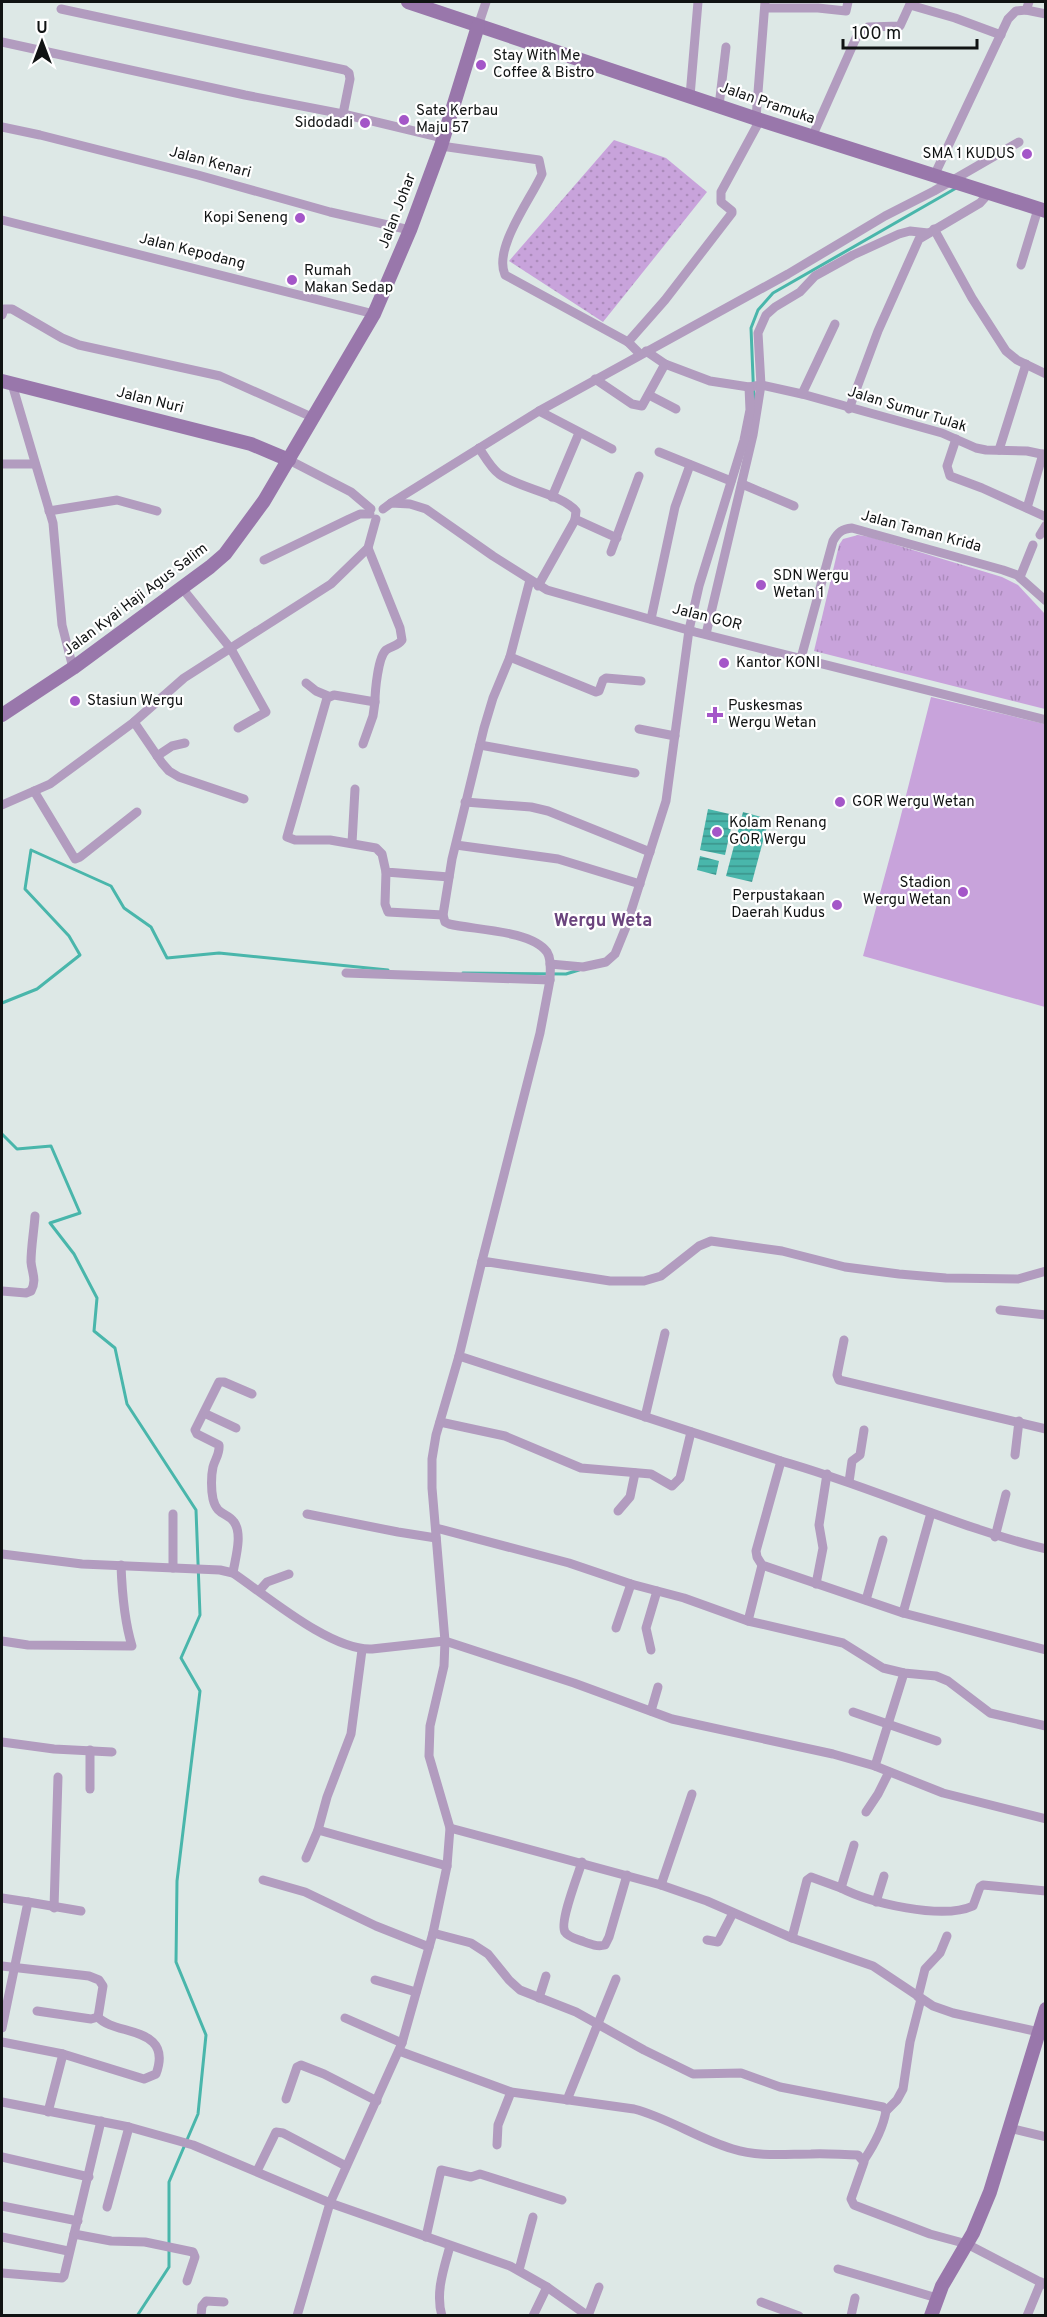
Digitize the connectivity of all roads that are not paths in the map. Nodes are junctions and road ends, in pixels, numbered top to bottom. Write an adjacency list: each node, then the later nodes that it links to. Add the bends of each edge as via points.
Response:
1 (408, 2): 10 (street, Jalan Pramuka)
2 (486, 2): 10 (street)
3 (698, 2): 14 (street)
4 (848, 2): 6 (street, via 846,11)
5 (911, 3): 11 (street); 19 (street, via 900,26 868,27 856,38)
6 (765, 5): 17 (street)
7 (1027, 6): 9 (street); 11 (street, via 1011,15)
8 (61, 9): 16 (street, via 345,70 350,79)
9 (1046, 14)
10 (478, 26): 14 (street, Jalan Pramuka); 20 (street, Jalan Johar)
11 (1001, 34): 22 (street)
12 (2, 42): 16 (street)
13 (726, 47): 15 (street)
14 (690, 96): 15 (street, Jalan Pramuka)
15 (719, 106): 17 (street, Jalan Pramuka)
16 (343, 114): 20 (street)
17 (758, 119): 19 (street, Jalan Pramuka); 35 (street, via 721,192 721,202 732,213)
18 (2, 127): 28 (street, Jalan Kenari)
19 (812, 137): 22 (street, Jalan Pramuka)
20 (442, 142): 28 (street, Jalan Johar); 35 (street, Jalan Sumur Tulak, via 539,160 542,174 512,229 502,262 505,275)
21 (1019, 142): 23 (street)
22 (934, 176): 23 (street, Jalan Pramuka)
23 (949, 181): 24 (street, Jalan Pramuka); 30 (street)
24 (989, 193): 25 (street, Jalan Pramuka); 27 (street, via 980,203)
25 (1042, 210): 29 (street)
26 (2, 220): 32 (street, Jalan Kepodang)
27 (936, 229): 31 (street, via 888,238 815,276); 38 (street, via 995,337 1006,351); 46 (street, via 916,243)
28 (410, 230): 32 (street, Jalan Johar)
29 (1021, 264)
30 (789, 276): 31 (street); 36 (street)
31 (799, 291): 42 (street, via 766,315 761,325)
32 (374, 314): 48 (street, Jalan Johar)
33 (2, 315): 48 (street, via 4,309 12,309 79,345 220,376)
34 (835, 324): 43 (street)
35 (628, 342): 36 (street, Jalan Sumur Tulak)
36 (643, 353): 37 (street, Jalan Sumur Tulak); 40 (street)
37 (665, 364): 42 (street, Jalan Sumur Tulak, via 710,381); 44 (street)
38 (1026, 364): 39 (street); 53 (street)
39 (1046, 374)
40 (595, 380): 44 (street, via 635,406 642,406); 47 (street)
41 (7, 382): 56 (street, Jalan Nuri, via 251,444); 58 (street)
42 (755, 385): 43 (street, Jalan Sumur Tulak); 61 (street); 62 (street)
43 (802, 394): 46 (street, Jalan Sumur Tulak)
44 (649, 395): 45 (street)
45 (676, 409)
46 (849, 409): 50 (street, Jalan Sumur Tulak)
47 (539, 411): 49 (street); 51 (street)
48 (314, 418): 56 (street, Jalan Johar)
49 (579, 433): 52 (street); 63 (street)
50 (956, 439): 53 (street, Jalan Sumur Tulak, via 976,448); 66 (street, via 947,466 950,476)
51 (479, 448): 63 (street, via 497,473); 64 (street)
52 (612, 449)
53 (999, 450): 55 (street, Jalan Sumur Tulak)
54 (659, 452): 59 (street)
55 (1044, 454): 66 (street)
56 (289, 460): 69 (street, via 351,492); 81 (street, Jalan Kyai Haji Agus Salim, via 225,554)
57 (2, 464): 58 (street)
58 (35, 464): 67 (street)
59 (690, 465): 61 (street); 83 (street, via 675,507)
60 (639, 476): 74 (street)
61 (731, 481): 84 (street, via 699,586)
62 (742, 484): 65 (street); 85 (street)
63 (552, 497): 71 (street, via 573,507)
64 (387, 506): 69 (street, Jalan GOR, via 376,506); 80 (street, Jalan GOR, via 410,504 426,509)
65 (794, 506)
66 (1027, 508): 70 (street)
67 (50, 511): 68 (street, via 117,500); 89 (street, via 62,625)
68 (157, 511)
69 (372, 514): 76 (street); 78 (street, Jalan GOR, via 360,514)
70 (1046, 517)
71 (575, 519): 74 (street); 80 (street)
72 (1046, 525): 73 (street)
73 (1040, 535)
74 (616, 538): 77 (street)
75 (1033, 545): 79 (street)
76 (368, 548): 86 (street, via 331,584); 93 (street, via 402,640 382,657)
77 (611, 552)
78 (264, 560)
79 (1020, 577): 82 (street, Jalan Taman Krida); 88 (street, Jalan Taman Krida, via 843,528 834,541)
80 (534, 583): 83 (street, Jalan GOR); 87 (street)
81 (182, 588): 86 (street); 89 (street, Jalan Kyai Haji Agus Salim)
82 (1046, 601)
83 (651, 619): 84 (street, Jalan GOR)
84 (691, 631): 85 (street, Jalan GOR); 99 (street)
85 (706, 634): 88 (street, Jalan GOR)
86 (231, 649): 96 (street, via 184,678); 97 (street, via 267,712)
87 (510, 657): 90 (street, via 596,692 606,678); 102 (street)
88 (801, 658): 95 (street, Jalan GOR)
89 (73, 668): 94 (street, Jalan Kyai Haji Agus Salim)
90 (641, 681)
91 (306, 683): 92 (street)
92 (328, 696): 93 (street); 111 (street, via 287,837)
93 (375, 702): 101 (street)
94 (2, 715)
95 (1046, 720)
96 (134, 722): 103 (street); 106 (street)
97 (238, 728)
98 (639, 729): 99 (street)
99 (675, 736): 113 (street, via 666,801)
100 (185, 743): 103 (street)
101 (363, 744)
102 (480, 745): 104 (street); 108 (street)
103 (157, 756): 107 (street, via 179,777)
104 (635, 773)
105 (355, 789): 111 (street)
106 (34, 792): 109 (street); 110 (street, via 75,859)
107 (244, 799)
108 (465, 802): 112 (street); 113 (street, via 548,811)
109 (2, 805)
110 (137, 812)
111 (352, 843): 114 (street, via 380,850)
112 (456, 845): 115 (street); 116 (street, via 558,859)
113 (650, 852): 116 (street)
114 (386, 872): 115 (street); 117 (street, via 388,912)
115 (449, 877): 117 (street)
116 (640, 884): 118 (street, via 611,959)
117 (443, 915): 118 (street, via 449,924 532,942 547,953)
118 (550, 972): 119 (street); 121 (street, via 540,1034)
119 (346, 973)
120 (35, 1216): 123 (street, via 31,1264 34,1285 26,1293)
121 (482, 1260): 122 (street, via 610,1281 645,1281 661,1276 711,1241 899,1274 1018,1279); 128 (street)
122 (1046, 1271)
123 (2, 1291)
124 (1000, 1310): 125 (street)
125 (1046, 1315)
126 (665, 1333): 131 (street)
127 (844, 1341): 132 (street, via 839,1380)
128 (459, 1356): 131 (street); 133 (street)
129 (252, 1394): 130 (street, via 219,1382)
130 (204, 1413): 134 (street); 156 (street, via 195,1432 219,1445 212,1470 213,1498 218,1512 237,1526)
131 (645, 1417): 137 (street)
132 (1019, 1421): 135 (street); 138 (street)
133 (440, 1422): 140 (street, via 494,1432 580,1468); 148 (street, via 432,1460)
134 (236, 1428)
135 (1046, 1429)
136 (864, 1431): 142 (street, via 860,1455 852,1461)
137 (691, 1432): 139 (street); 140 (street, via 680,1478 672,1486 651,1474)
138 (1015, 1455)
139 (781, 1461): 141 (street); 154 (street, via 756,1551)
140 (635, 1473): 144 (street, via 630,1497)
141 (827, 1474): 142 (street); 159 (street, via 819,1525 824,1548)
142 (849, 1482): 145 (street)
143 (1006, 1494): 149 (street)
144 (618, 1511)
145 (931, 1513): 149 (street); 163 (street)
146 (173, 1514): 155 (street)
147 (307, 1514): 148 (street, via 398,1532)
148 (436, 1533): 158 (street, via 569,1563); 167 (street)
149 (995, 1537): 151 (street)
150 (883, 1540): 162 (street)
151 (1046, 1549)
152 (2, 1554): 153 (street)
153 (121, 1565): 155 (street); 166 (street, via 122,1596 132,1646)
154 (762, 1565): 159 (street); 164 (street)
155 (173, 1568): 156 (street)
156 (233, 1572): 160 (street)
157 (289, 1574): 160 (street, via 267,1582)
158 (631, 1584): 161 (street); 165 (street)
159 (816, 1584): 162 (street)
160 (259, 1591): 168 (street, via 301,1622)
161 (657, 1591): 164 (street); 169 (street, via 645,1628)
162 (866, 1600): 163 (street)
163 (903, 1613): 170 (street)
164 (748, 1621): 171 (street, via 843,1643 884,1668)
165 (616, 1628)
166 (2, 1641)
167 (445, 1641): 168 (street); 173 (street); 188 (street, via 444,1666 430,1726 429,1756)
168 (362, 1650): 189 (street, via 351,1734)
169 (651, 1650)
170 (1046, 1650)
171 (904, 1673): 175 (street); 176 (street, via 936,1676 990,1713)
172 (658, 1687): 173 (street)
173 (651, 1711): 181 (street)
174 (853, 1712): 175 (street)
175 (890, 1723): 177 (street); 181 (street)
176 (1046, 1726)
177 (937, 1741)
178 (2, 1742): 179 (street)
179 (90, 1750): 180 (street); 184 (street)
180 (112, 1752)
181 (875, 1766): 182 (street)
182 (889, 1772): 186 (street); 187 (street, via 943,1793)
183 (58, 1778): 203 (street)
184 (90, 1789)
185 (692, 1794): 197 (street)
186 (866, 1812)
187 (1046, 1819)
188 (450, 1828): 192 (street); 193 (street)
189 (318, 1830): 191 (street); 193 (street)
190 (854, 1845): 198 (street)
191 (306, 1858)
192 (582, 1862): 194 (street); 194 (street, via 564,1928 570,1936 599,1947 609,1937)
193 (447, 1866): 206 (street)
194 (627, 1875): 197 (street)
195 (884, 1876): 202 (street)
196 (263, 1880): 210 (street, via 305,1892)
197 (661, 1885): 205 (street)
198 (841, 1888): 202 (street); 208 (street, via 815,1877 807,1880)
199 (1046, 1891): 202 (street, via 983,1885 973,1906 965,1910 908,1908)
200 (2, 1898): 201 (street)
201 (28, 1902): 203 (street); 212 (street)
202 (876, 1902)
203 (54, 1908): 204 (street)
204 (81, 1911)
205 (732, 1913): 208 (street); 209 (street, via 718,1942)
206 (433, 1933): 210 (street); 217 (street, via 471,1943 488,1954 520,1990)
207 (947, 1936): 218 (street, via 940,1953 925,1969)
208 (792, 1938): 218 (street, via 873,1966)
209 (707, 1940)
210 (429, 1947): 216 (street)
211 (2, 1966): 212 (street)
212 (15, 1967): 221 (street); 222 (street, via 99,1980 103,1986)
213 (546, 1976): 217 (street)
214 (616, 1979): 224 (street)
215 (375, 1980): 216 (street)
216 (416, 1992): 228 (street)
217 (539, 1998): 224 (street)
218 (919, 1998): 226 (street, via 953,2013); 235 (street, via 903,2089)
219 (1046, 2009): 226 (street)
220 (37, 2011): 222 (street)
221 (4, 2013): 225 (street)
222 (98, 2017): 229 (street, via 149,2039 159,2058 156,2074 144,2079)
223 (345, 2018): 228 (street)
224 (597, 2022): 232 (street); 235 (street, via 693,2074 741,2073 780,2087 878,2105)
225 (2, 2028)
226 (1039, 2032): 239 (street)
227 (2, 2042): 229 (street)
228 (400, 2047): 230 (street); 233 (street)
229 (63, 2054): 236 (street)
230 (511, 2092): 232 (street); 241 (street, via 498,2125)
231 (286, 2099): 233 (street, via 301,2065)
232 (567, 2100): 243 (street, via 654,2114 735,2150 768,2155 858,2155)
233 (377, 2101): 244 (street)
234 (2, 2102): 236 (street)
235 (886, 2111): 243 (street, via 879,2134)
236 (48, 2112): 237 (street)
237 (101, 2121): 238 (street); 246 (street)
238 (129, 2127): 245 (street, via 193,2145); 250 (street)
239 (1009, 2128): 240 (street); 256 (street, via 990,2192)
240 (1046, 2137)
241 (497, 2145)
242 (2, 2157): 246 (street)
243 (864, 2160): 256 (street, via 851,2199 854,2205)
244 (346, 2166): 245 (street, via 276,2132); 248 (street)
245 (257, 2171): 248 (street)
246 (88, 2176): 252 (street)
247 (562, 2200): 255 (street, via 480,2174 441,2170)
248 (330, 2203): 255 (street); 271 (street)
249 (2, 2206): 252 (street)
250 (107, 2207)
251 (533, 2217): 260 (street)
252 (78, 2221): 253 (street)
253 (74, 2234): 258 (street); 262 (street, via 111,2241 144,2241 193,2252)
254 (2, 2237): 258 (street)
255 (426, 2237): 257 (street)
256 (967, 2244): 263 (street); 267 (street)
257 (450, 2246): 260 (street); 272 (street, via 440,2288)
258 (68, 2251): 261 (street, via 62,2278)
259 (838, 2269): 267 (street)
260 (519, 2270): 264 (street)
261 (2, 2273)
262 (187, 2281)
263 (1043, 2284): 278 (street)
264 (547, 2287): 273 (street); 274 (street)
265 (599, 2287): 274 (street)
266 (855, 2298): 276 (street)
267 (937, 2298): 277 (street)
268 (224, 2302): 270 (street, via 206,2301)
269 (761, 2302): 275 (street)
270 (201, 2316)
271 (297, 2316)
272 (442, 2316)
273 (533, 2316)
274 (588, 2316)
275 (799, 2316)
276 (851, 2316)
277 (931, 2316)
278 (1027, 2316)

